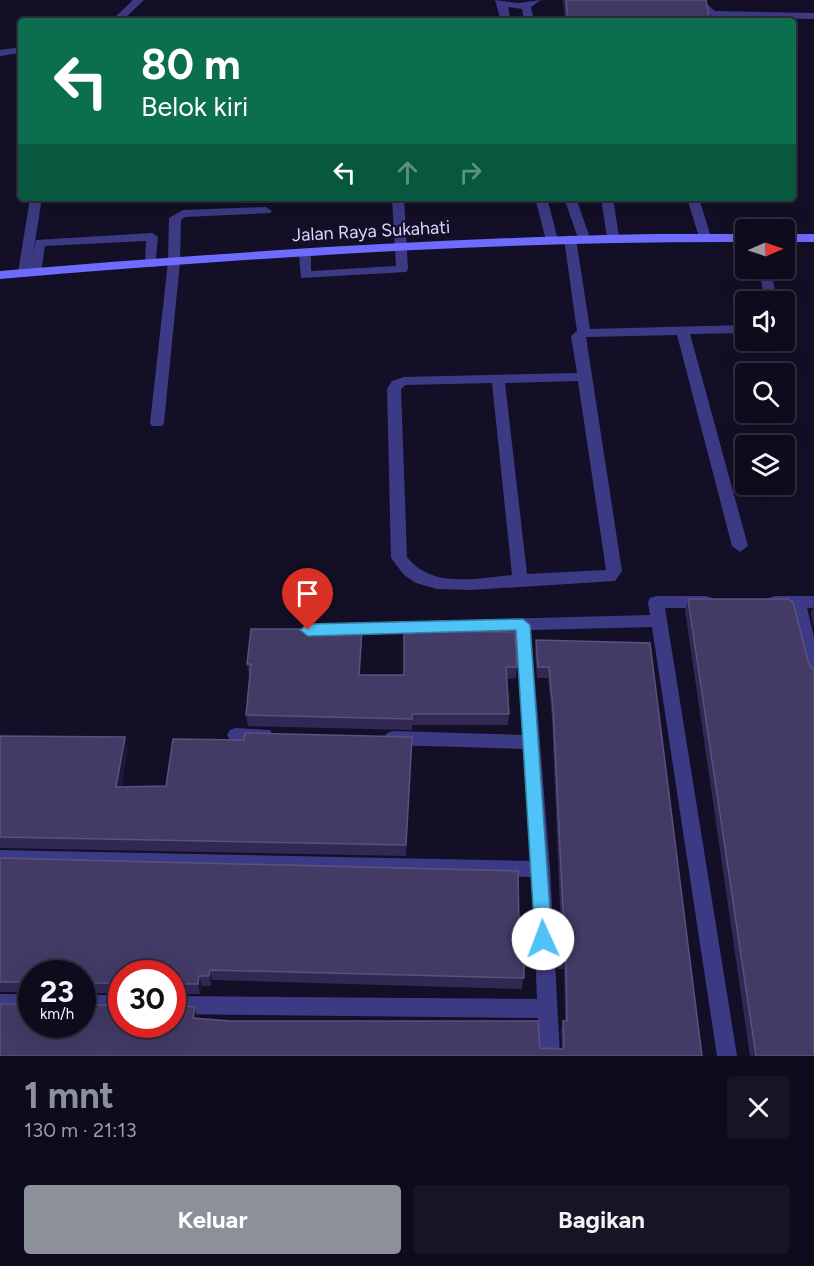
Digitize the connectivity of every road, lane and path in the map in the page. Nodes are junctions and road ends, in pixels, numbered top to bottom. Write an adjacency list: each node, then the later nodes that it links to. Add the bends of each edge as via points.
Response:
1 (139, 0): 7 (street)
2 (536, 0): 5 (street)
3 (696, 0): 6 (street, via 713,14)
4 (501, 1): 5 (street); 8 (street)
5 (526, 6): 9 (street)
6 (814, 16)
7 (119, 18)
8 (505, 18)
9 (528, 18)
10 (18, 50): 11 (street)
11 (0, 53)
12 (36, 201): 31 (street)
13 (398, 201): 27 (street)
14 (542, 201): 26 (street)
15 (571, 201): 21 (street)
16 (608, 201): 19 (street)
17 (694, 201): 20 (street)
18 (266, 211): 29 (street, via 177,215)
19 (613, 237): 20 (main road, Jalan Raya Sukahati); 21 (main road, Jalan Raya Sukahati)
20 (705, 237): 22 (main road, Jalan Raya Sukahati)
21 (584, 238): 25 (main road, Jalan Raya Sukahati)
22 (735, 238)
23 (795, 238): 24 (main road)
24 (814, 238)
25 (570, 239): 26 (main road, Jalan Raya Sukahati); 35 (street)
26 (552, 240): 27 (main road, Jalan Raya Sukahati)
27 (401, 247): 28 (main road, Jalan Raya Sukahati); 28 (street, via 402,269 305,275)
28 (305, 253): 29 (main road, Jalan Raya Sukahati)
29 (174, 262): 30 (main road, Jalan Raya Sukahati); 38 (street)
30 (151, 264): 31 (main road, Jalan Raya Sukahati); 31 (street, via 152,237 40,243)
31 (30, 272): 32 (main road, Jalan Raya Sukahati)
32 (0, 275)
33 (735, 329): 34 (street)
34 (682, 330): 35 (street); 39 (street)
35 (584, 333): 36 (street, via 578,336)
36 (583, 377): 37 (street); 40 (street, via 614,571 610,577)
37 (498, 378): 40 (street); 40 (street, via 404,381 394,389 399,558 406,570 442,584)
38 (157, 423)
39 (740, 546)
40 (520, 580)
41 (722, 602): 44 (street, via 656,602)
42 (755, 602): 43 (street)
43 (806, 602): 47 (street)
44 (660, 621): 45 (street); 59 (street)
45 (523, 625): 46 (street); 51 (street)
46 (332, 629)
47 (814, 672)
48 (236, 735): 49 (street)
49 (283, 736)
50 (377, 738): 51 (street)
51 (531, 742): 53 (street)
52 (0, 858): 53 (street)
53 (541, 869): 57 (street)
54 (0, 1003): 55 (street)
55 (18, 1003)
56 (186, 1005): 57 (street)
57 (546, 1009): 58 (street)
58 (550, 1056)
59 (727, 1056)

